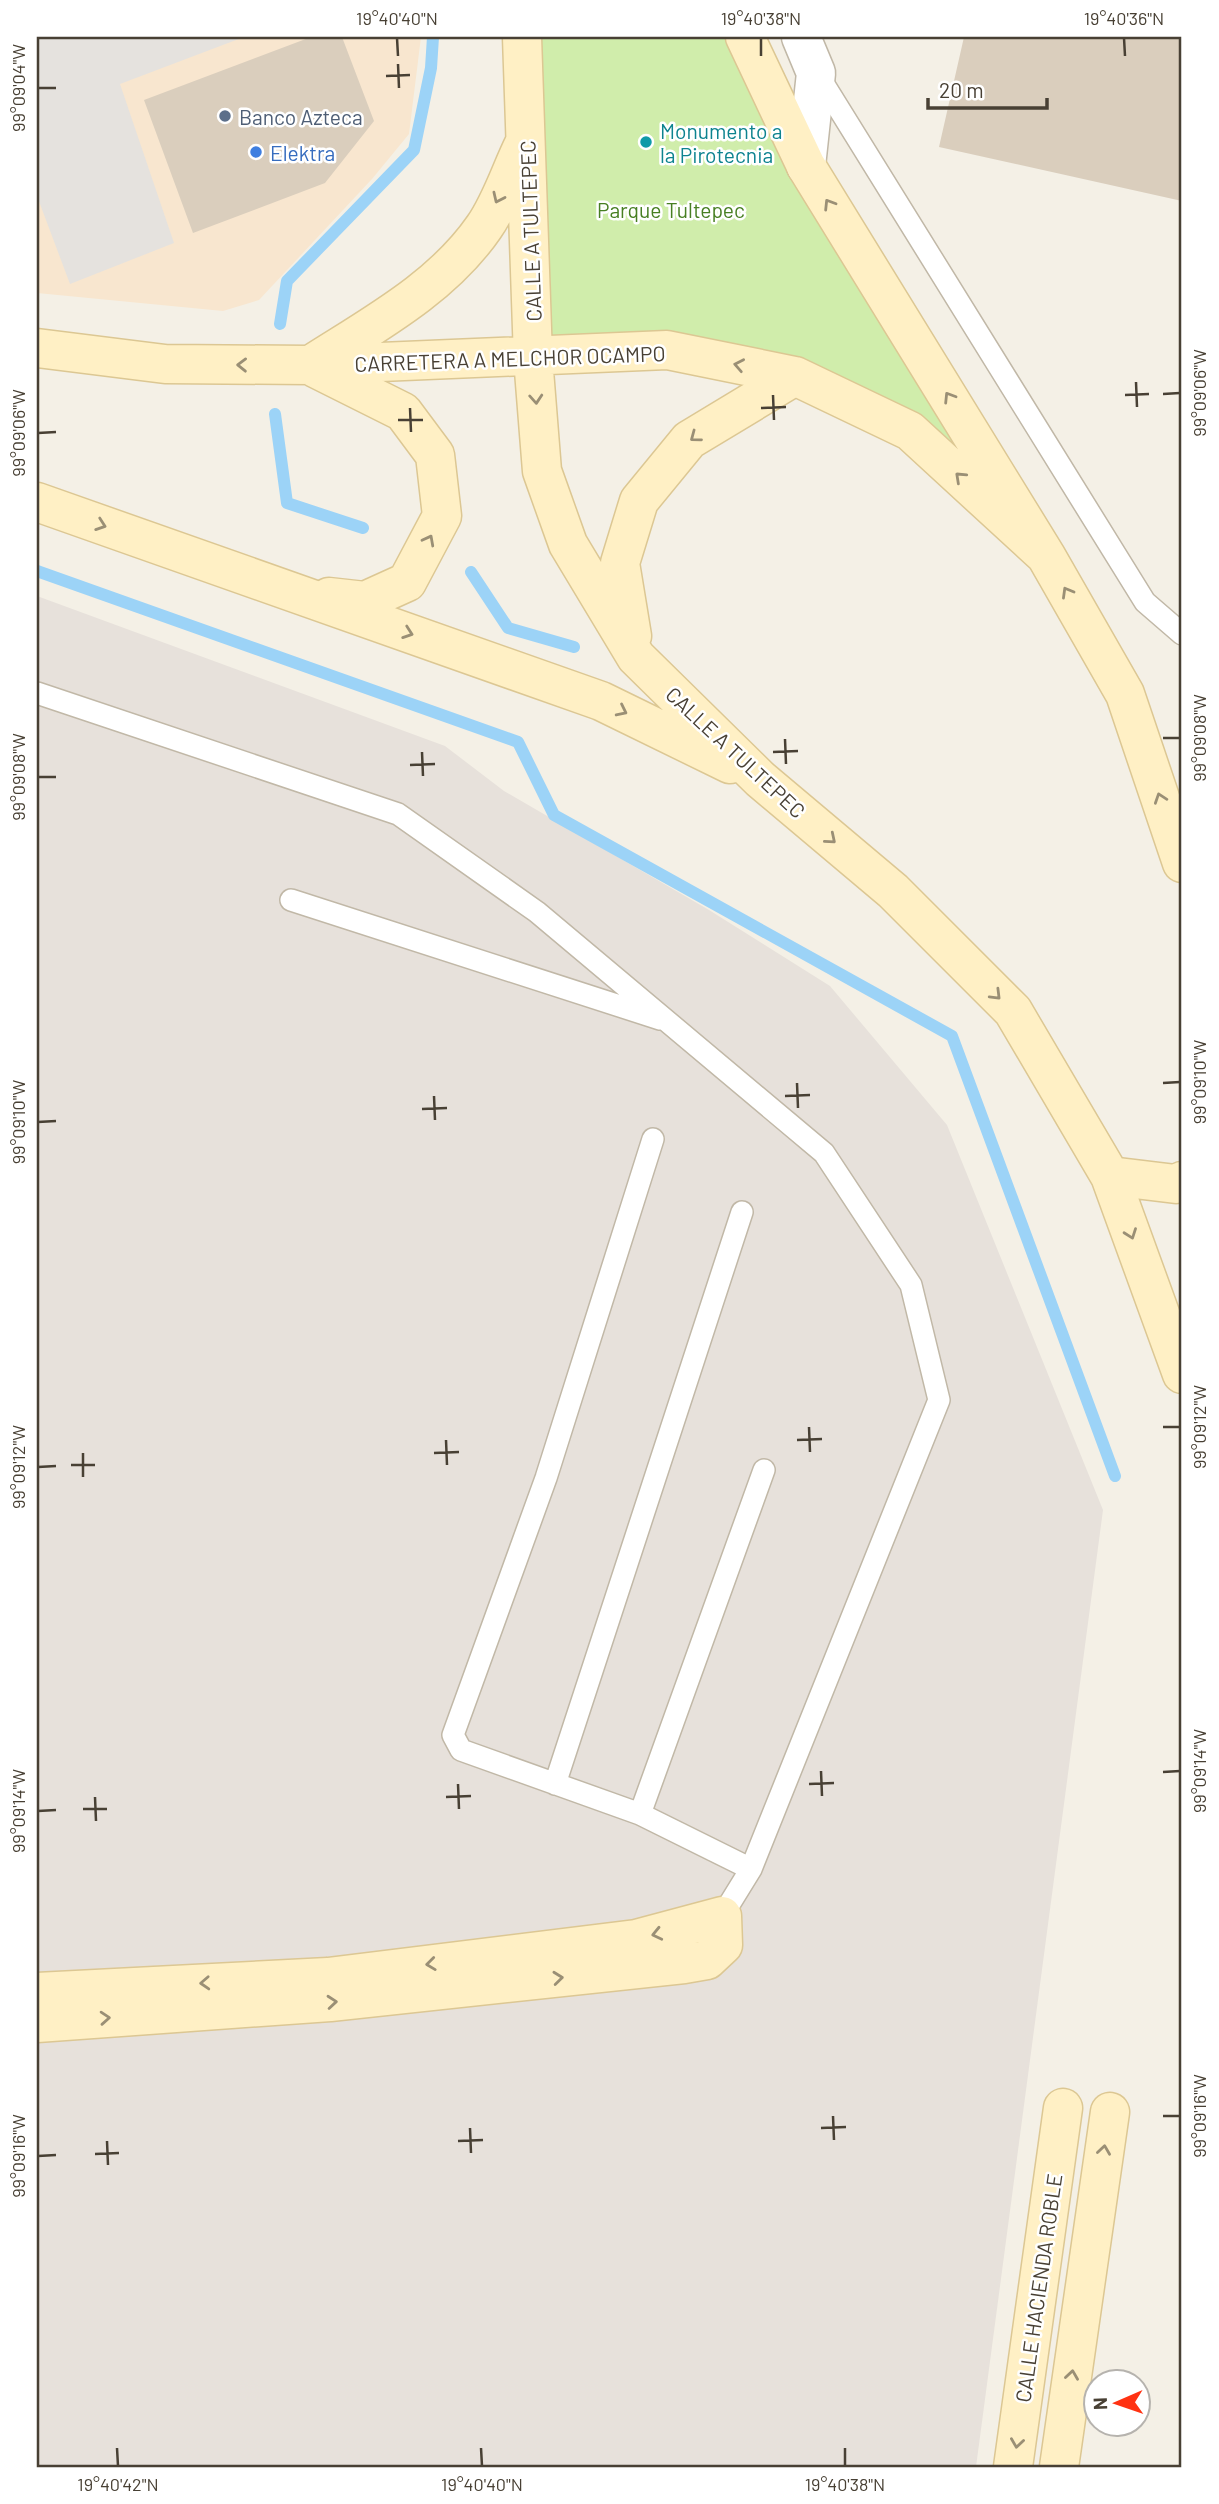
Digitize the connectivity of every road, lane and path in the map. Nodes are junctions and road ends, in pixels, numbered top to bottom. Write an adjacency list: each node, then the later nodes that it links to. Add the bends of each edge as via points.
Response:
1 (522, 37): 5 (main road, CALLE A TULTEPEC)
2 (745, 37): 6 (main road)
3 (801, 37): 4 (street)
4 (816, 73): 6 (street); 14 (lane, via 1144,602)
5 (527, 136): 8 (main road, CALLE A TULTEPEC); 9 (main road, one-way to 9, via 485,226 442,275)
6 (806, 166): 12 (main road, one-way to 6)
7 (37, 348): 9 (main road, CARRETERA A MELCHOR OCAMPO, one-way to 7, via 165,364)
8 (533, 358): 9 (main road, CARRETERA A MELCHOR OCAMPO); 10 (main road, CARRETERA A MELCHOR OCAMPO, one-way to 8, via 667,351); 15 (main road, CALLE A TULTEPEC, one-way to 15, via 542,471 568,544)
9 (310, 365): 13 (main road, one-way to 9, via 365,601 407,582 442,516 435,455 403,412)
10 (795, 376): 12 (main road, CARRETERA A MELCHOR OCAMPO, one-way to 10, via 910,431); 15 (main road, one-way to 15, via 689,440 639,501 620,563)
11 (37, 502): 13 (main road, one-way to 13)
12 (1046, 556): 18 (main road, one-way to 12, via 1125,694)
13 (293, 593): 17 (main road, one-way to 17, via 601,701)
14 (1182, 634)
15 (636, 657): 17 (main road, CALLE A TULTEPEC)
16 (37, 693): 20 (lane, via 398,814 537,912)
17 (760, 779): 22 (main road, CALLE A TULTEPEC, one-way to 22, via 893,891 1013,1011)
18 (1182, 863)
19 (291, 900): 20 (lane)
20 (672, 1023): 29 (lane, via 824,1153 911,1284 939,1399)
21 (653, 1139): 27 (lane, via 546,1478 453,1735 461,1750)
22 (1110, 1177): 23 (main road); 25 (main road, CALLE A TULTEPEC, one-way to 25)
23 (1182, 1181)
24 (741, 1212): 27 (lane)
25 (1182, 1374)
26 (764, 1470): 28 (lane)
27 (555, 1784): 28 (lane)
28 (639, 1814): 29 (lane)
29 (751, 1869): 30 (lane)
30 (722, 1916): 31 (main road, one-way to 31, via 636,1939 328,1976); 32 (main road, one-way to 30, via 330,2003 684,1964 707,1959 723,1945)
31 (37, 1992)
32 (37, 2023)
33 (1063, 2108): 35 (main road, CALLE HACIENDA ROBLE, one-way to 35)
34 (1110, 2112): 36 (main road, one-way to 34)
35 (1013, 2467)
36 (1059, 2467)

